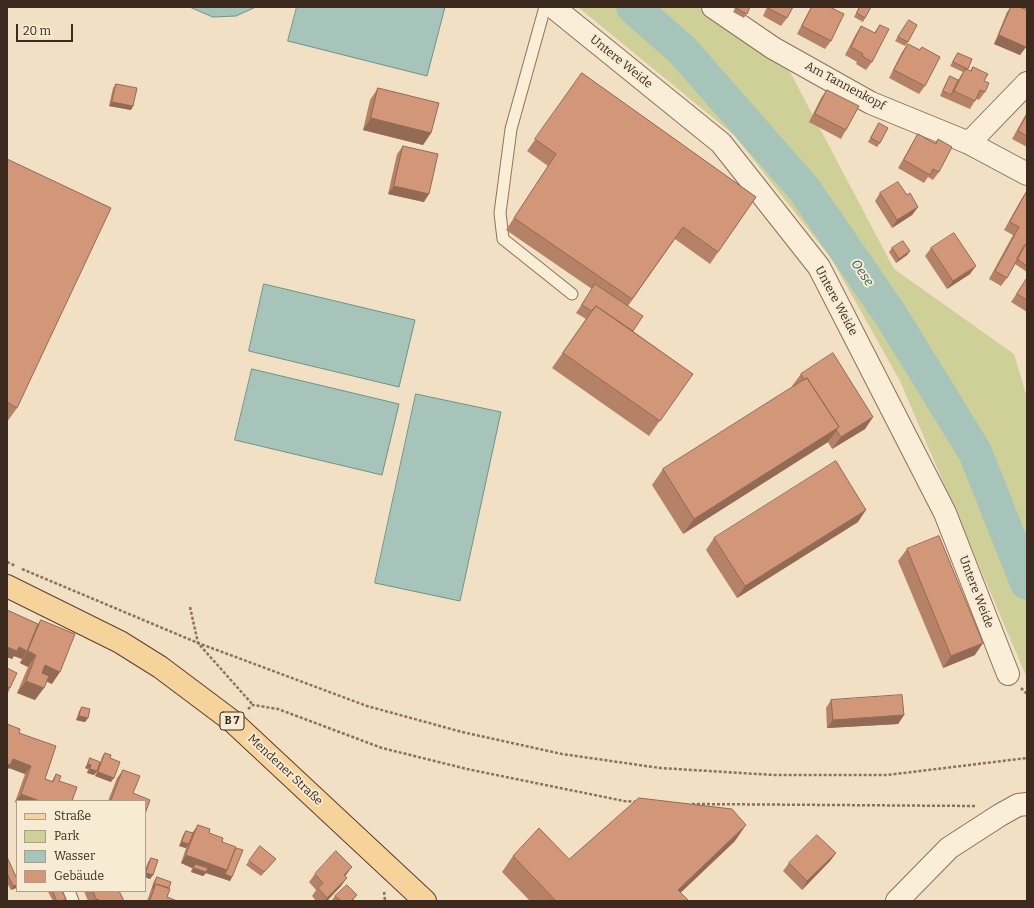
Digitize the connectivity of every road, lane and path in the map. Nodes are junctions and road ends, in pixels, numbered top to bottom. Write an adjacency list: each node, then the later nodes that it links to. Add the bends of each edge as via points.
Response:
1 (545, 7): 7 (lane, via 511,129 500,213 503,239)
2 (553, 7): 12 (street, Untere Weide, via 721,143 819,267 946,513)
3 (713, 7): 5 (street, Am Tannenkopf, via 773,48 871,103)
4 (1027, 83): 5 (street)
5 (969, 143): 6 (street, Am Tannenkopf)
6 (1027, 174)
7 (572, 294)
8 (7, 562): 11 (path)
9 (8, 588): 14 (main road, Mendener Straße / B 7, via 120,642 160,667)
10 (190, 607): 11 (path)
11 (198, 643): 13 (path); 15 (path, via 367,706 462,732 569,755 660,768 774,775 888,775)
12 (1008, 674)
13 (253, 705): 14 (path); 16 (path, via 278,708 382,748 467,770)
14 (232, 721): 22 (main road, Mendener Straße / B 7)
15 (1027, 758)
16 (639, 802)
17 (685, 804): 19 (path, via 986,806)
18 (1027, 804): 19 (street, via 1018,805)
19 (1000, 815): 23 (street, via 948,848)
20 (70, 892): 21 (lane)
21 (74, 901)
22 (425, 901)
23 (897, 901)

